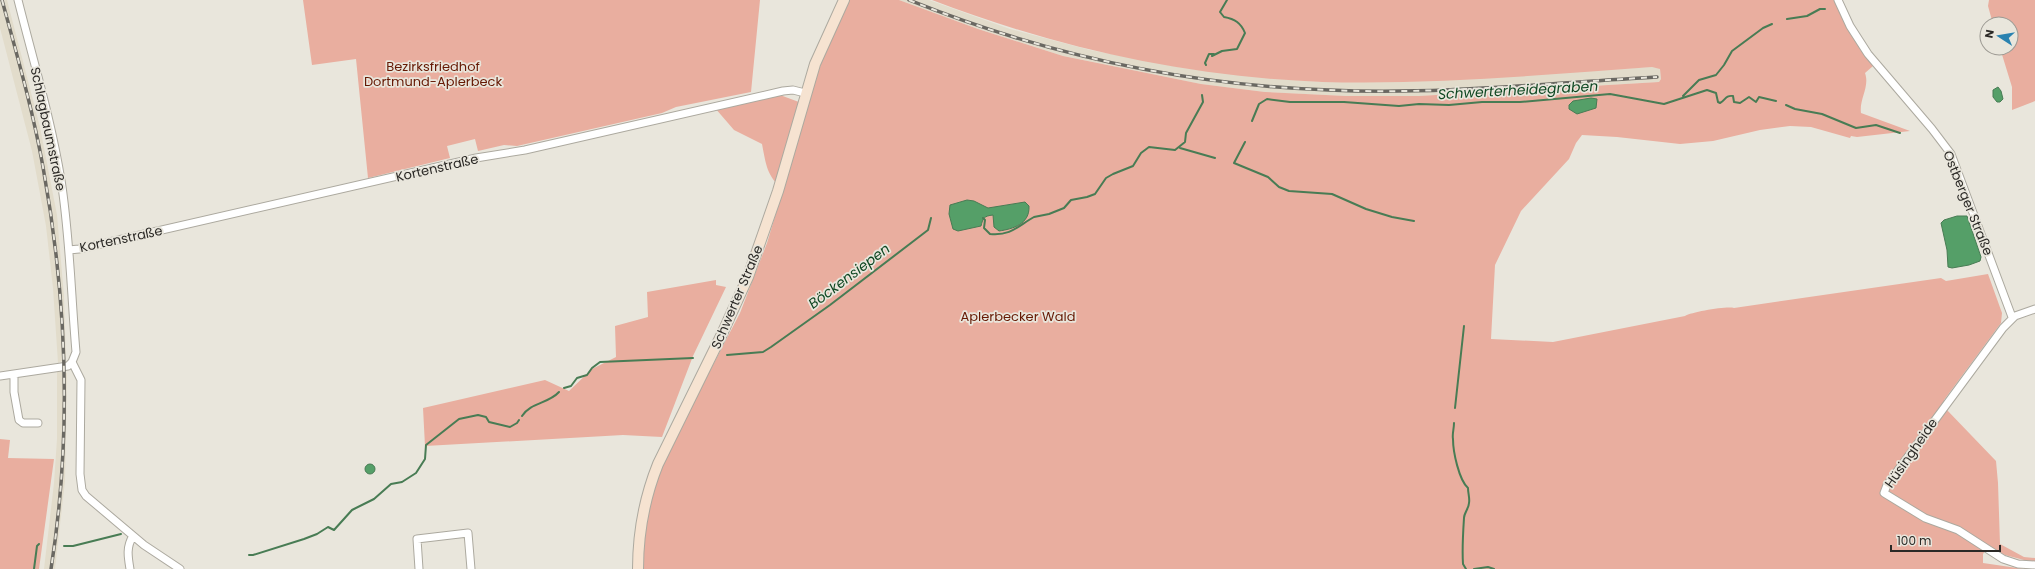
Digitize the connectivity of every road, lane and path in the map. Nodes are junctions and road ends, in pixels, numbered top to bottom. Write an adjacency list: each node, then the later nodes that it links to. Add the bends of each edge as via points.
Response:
1 (18, 0): 5 (street, Schlagbaumstraße, via 50,122 61,181)
2 (844, 0): 4 (street, Schwerter Straße, via 822,44)
3 (1838, 0): 7 (street, Ostberger Straße, via 1850,26 1868,54 1951,154)
4 (805, 93): 5 (street, Kortenstraße, via 783,91); 18 (street, Schwerter Straße, via 778,191 748,277 651,482 640,522)
5 (69, 250): 8 (street, Schlagbaumstraße, via 76,352)
6 (2035, 309): 7 (street)
7 (2012, 317): 13 (street, Hüsingheide, via 1950,397 1887,485 1884,493 1925,518 1958,530 2002,559 2018,564)
8 (72, 362): 9 (street, via 68,366); 12 (street, via 81,380 82,490)
9 (14, 374): 10 (street); 11 (street, via 19,420 23,423)
10 (0, 376)
11 (38, 423)
12 (133, 536): 14 (street, via 128,552); 15 (street)
13 (2035, 565)
14 (130, 569)
15 (180, 569)
16 (419, 569): 17 (street, via 417,539 468,533)
17 (471, 569)
18 (638, 569)

